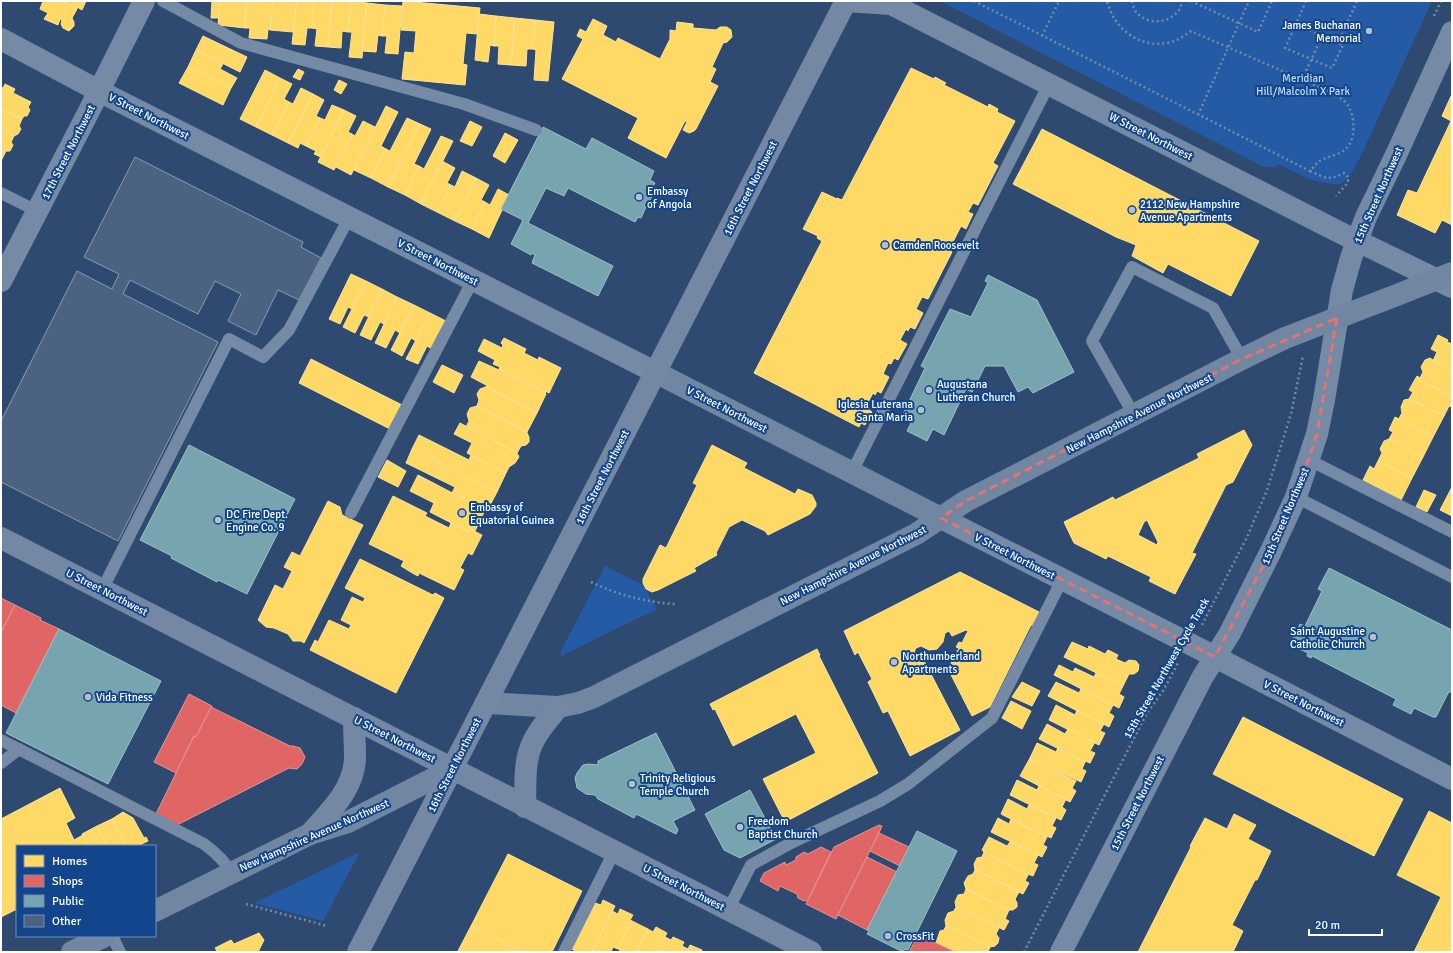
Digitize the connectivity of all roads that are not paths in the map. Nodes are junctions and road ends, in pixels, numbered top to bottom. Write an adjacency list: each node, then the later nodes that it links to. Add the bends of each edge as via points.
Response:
1 (144, 1): 8 (street, 17th Street Northwest)
2 (163, 1): 9 (lane, via 241,43 464,104)
3 (838, 1): 4 (main road)
4 (846, 1): 7 (street, W Street Northwest, via 891,4); 19 (main road, 16th Street Northwest)
5 (1452, 32): 13 (street, 15th Street Northwest)
6 (1, 40): 8 (street, V Street Northwest)
7 (1049, 84): 13 (street, W Street Northwest); 22 (lane)
8 (99, 91): 11 (street, 17th Street Northwest); 12 (street, V Street Northwest)
9 (536, 130)
10 (1, 193): 11 (lane)
11 (37, 211): 16 (street, 17th Street Northwest)
12 (349, 218): 14 (street, V Street Northwest); 30 (lane, via 289,330 264,357 229,339)
13 (1357, 240): 15 (street, W Street Northwest); 17 (street, 15th Street Northwest, via 1346,271)
14 (473, 280): 19 (street, V Street Northwest); 24 (lane)
15 (1446, 280): 17 (main road, New Hampshire Avenue Northwest)
16 (1, 281)
17 (1337, 318): 18 (main road, New Hampshire Avenue Northwest); 21 (street, 15th Street Northwest, via 1324,400)
18 (1242, 359): 20 (main road, New Hampshire Avenue Northwest); 20 (lane, via 1213,308 1132,267 1092,341)
19 (655, 372): 22 (main road, V Street Northwest); 32 (main road, 16th Street Northwest)
20 (1134, 415): 25 (main road, New Hampshire Avenue Northwest, via 966,501)
21 (1309, 460): 23 (street, 15th Street Northwest); 26 (lane)
22 (852, 472): 25 (main road, V Street Northwest)
23 (1296, 497): 28 (lane); 31 (street, 15th Street Northwest, via 1230,633)
24 (351, 513)
25 (941, 518): 29 (street, V Street Northwest); 33 (main road, New Hampshire Avenue Northwest, via 916,534 594,697)
26 (1452, 532)
27 (1, 538): 30 (main road, U Street Northwest)
28 (1452, 577)
29 (1062, 580): 31 (street, V Street Northwest); 45 (lane, via 992,718 908,784 880,801 751,865)
30 (102, 590): 34 (main road, U Street Northwest)
31 (1215, 657): 39 (street, V Street Northwest); 53 (street, 15th Street Northwest)
32 (486, 703): 33 (main road, New Hampshire Avenue Northwest); 38 (main road, 16th Street Northwest)
33 (558, 708): 40 (main road, via 530,748 526,769)
34 (354, 718): 38 (main road, U Street Northwest); 41 (main road, via 355,759 350,782 345,792)
35 (1, 740): 36 (lane)
36 (19, 749): 37 (lane); 43 (lane, via 204,844 226,863)
37 (1, 762)
38 (452, 769): 40 (main road, U Street Northwest); 41 (main road, New Hampshire Avenue Northwest, via 348,822); 50 (main road, 16th Street Northwest)
39 (1452, 779)
40 (525, 807): 42 (main road, U Street Northwest)
41 (310, 834): 43 (main road, New Hampshire Avenue Northwest)
42 (614, 852): 45 (main road, U Street Northwest); 51 (lane)
43 (231, 872): 44 (main road, New Hampshire Avenue Northwest)
44 (156, 910)
45 (728, 910): 52 (main road, U Street Northwest)
46 (102, 937): 48 (main road)
47 (112, 937): 49 (lane)
48 (72, 952)
49 (120, 952)
50 (358, 952)
51 (564, 952)
52 (810, 952)
53 (1061, 952)

